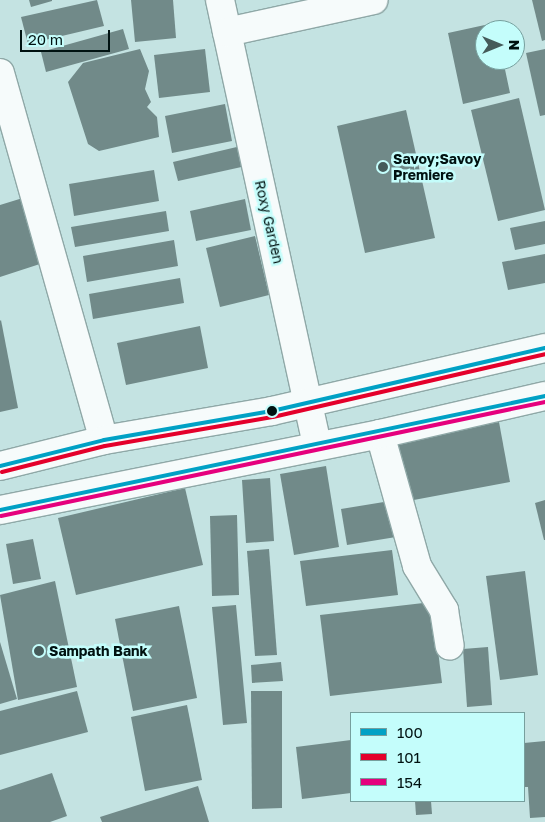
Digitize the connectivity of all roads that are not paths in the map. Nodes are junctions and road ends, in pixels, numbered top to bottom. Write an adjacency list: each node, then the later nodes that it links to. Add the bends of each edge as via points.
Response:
1 (220, 0): 3 (main road, Roxy Garden)
2 (374, 0): 3 (main road)
3 (226, 32): 7 (main road, Roxy Garden)
4 (0, 73): 9 (main road)
5 (545, 348): 7 (main road)
6 (545, 396): 8 (main road)
7 (310, 402): 9 (main road); 10 (main road, Roxy Garden)
8 (380, 434): 10 (main road); 13 (main road, via 417,566 444,610)
9 (104, 440): 11 (main road)
10 (317, 445): 12 (main road)
11 (0, 466)
12 (0, 510)
13 (450, 646)

